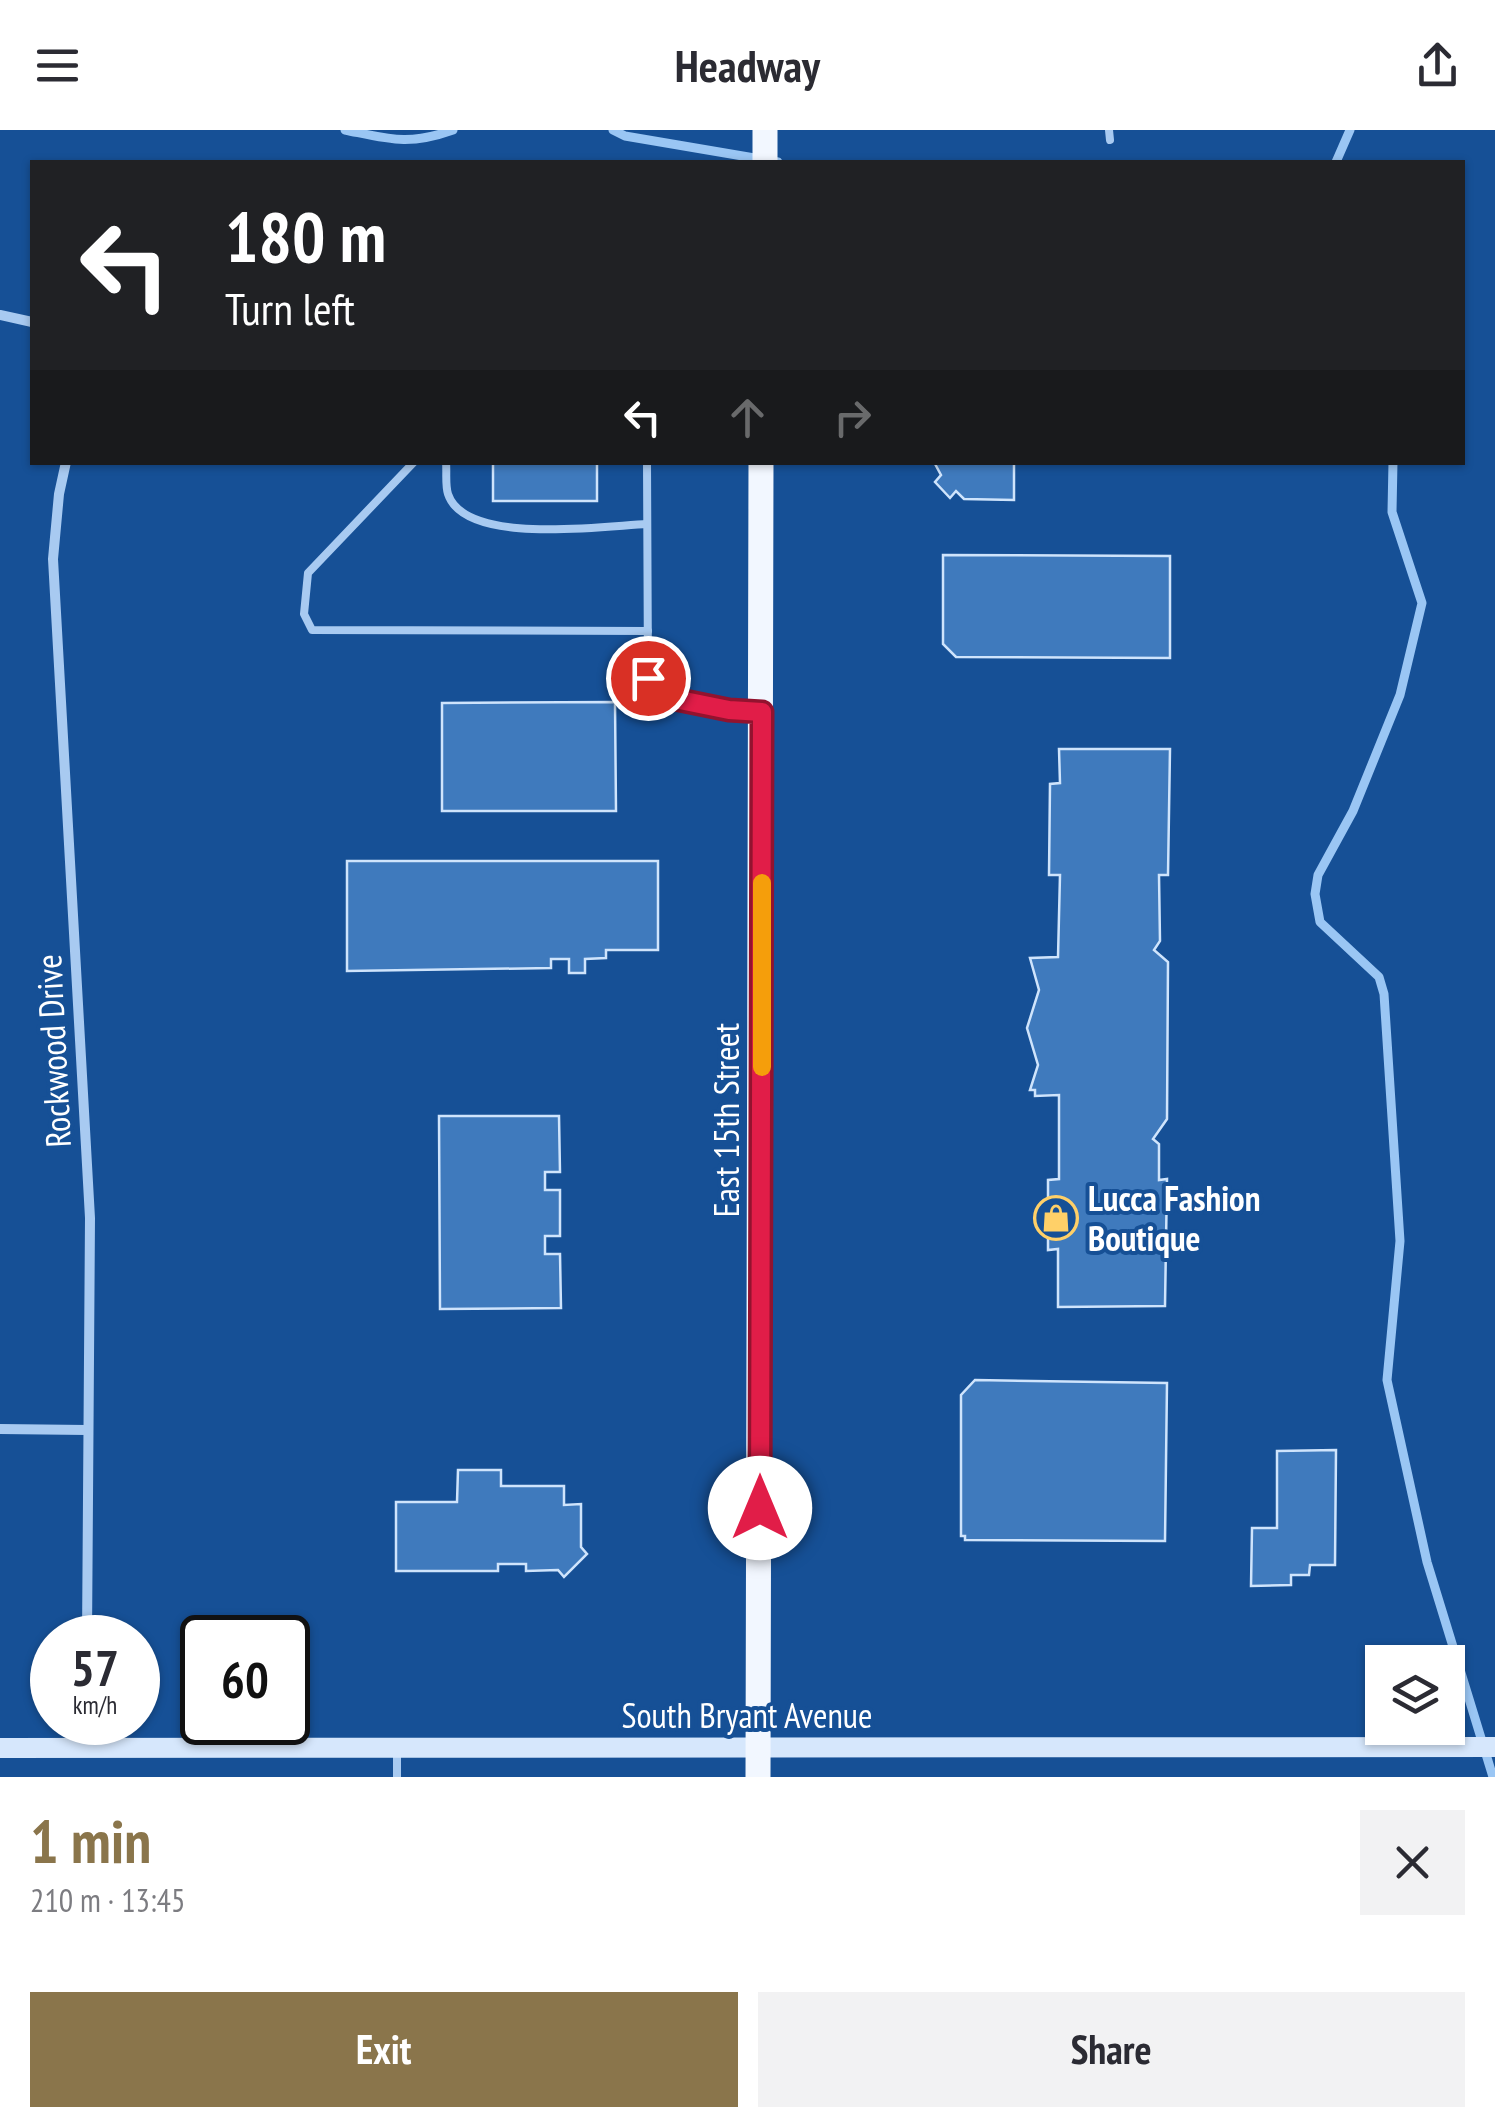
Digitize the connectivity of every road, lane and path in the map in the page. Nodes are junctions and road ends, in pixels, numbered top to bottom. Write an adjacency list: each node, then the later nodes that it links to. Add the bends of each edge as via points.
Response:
1 (765, 130): 2 (main road)
2 (765, 160)
3 (0, 315): 4 (street)
4 (30, 322)
5 (65, 465): 14 (street, Rockwood Drive, via 54,559 90,1218)
6 (411, 465): 11 (lane, via 308,572 304,614 312,630)
7 (446, 465): 10 (lane, via 448,495 469,519 525,529)
8 (647, 465): 10 (lane)
9 (761, 465): 12 (main road, East 15th Street)
10 (647, 524): 11 (lane)
11 (648, 631): 12 (lane, via 648,678 660,696)
12 (762, 712): 17 (main road, East 15th Street)
13 (0, 1430): 14 (street)
14 (87, 1430): 15 (street, Rockwood Drive)
15 (87, 1615)
16 (87, 1745): 20 (street)
17 (758, 1746): 18 (main road, South Bryant Avenue); 21 (main road, South Bryant Avenue); 23 (main road, East 15th Street)
18 (1495, 1747)
19 (0, 1748): 20 (main road, South Bryant Avenue)
20 (87, 1749): 21 (main road, South Bryant Avenue)
21 (406, 1750): 22 (lane)
22 (397, 1777)
23 (758, 1777)

